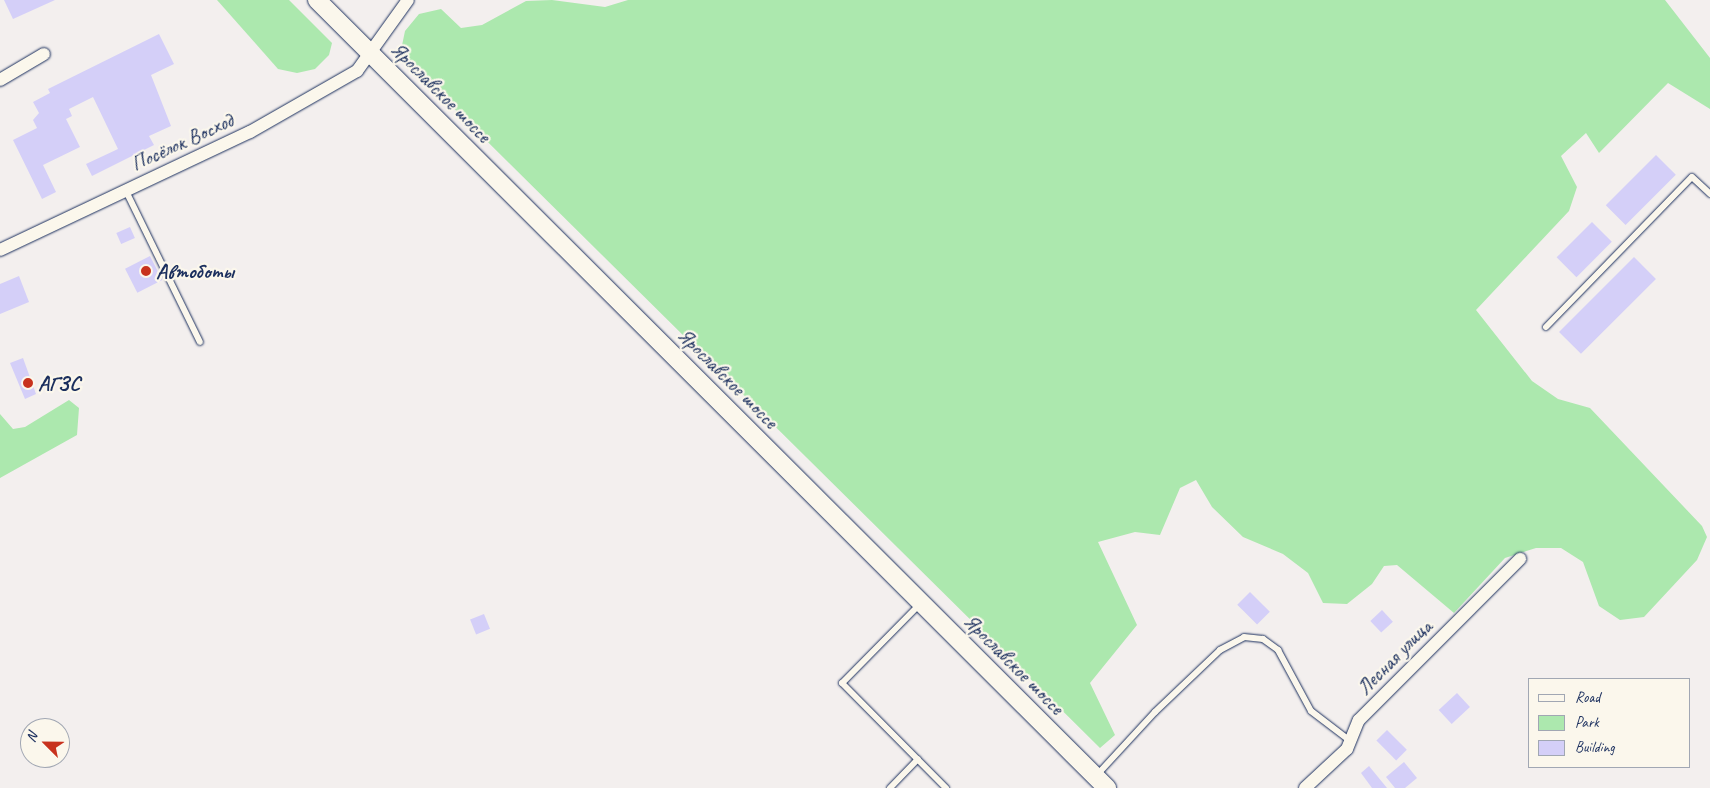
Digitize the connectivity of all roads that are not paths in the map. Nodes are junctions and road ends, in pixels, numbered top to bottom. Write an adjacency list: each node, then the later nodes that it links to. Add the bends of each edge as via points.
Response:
1 (317, 0): 4 (main road, Ярославское шоссе)
2 (408, 0): 4 (street, Посёлок Восход)
3 (44, 54): 5 (street)
4 (370, 54): 6 (street, Посёлок Восход, via 357,71 258,128); 12 (main road, Ярославское шоссе)
5 (0, 80)
6 (126, 191): 8 (street, Посёлок Восход); 10 (lane)
7 (1710, 194): 9 (lane, via 1692,177)
8 (0, 250)
9 (1546, 327)
10 (200, 342)
11 (1520, 559): 13 (street, Лесная улица, via 1359,720)
12 (921, 603): 14 (lane, via 842,683); 15 (main road, Ярославское шоссе)
13 (1350, 741): 15 (lane, via 1347,735 1311,711 1278,650 1263,639 1244,637 1213,657 1155,712); 18 (street, Лесная улица, via 1341,756)
14 (918, 760): 16 (lane); 17 (lane)
15 (1101, 783)
16 (890, 788)
17 (946, 788)
18 (1305, 788)

